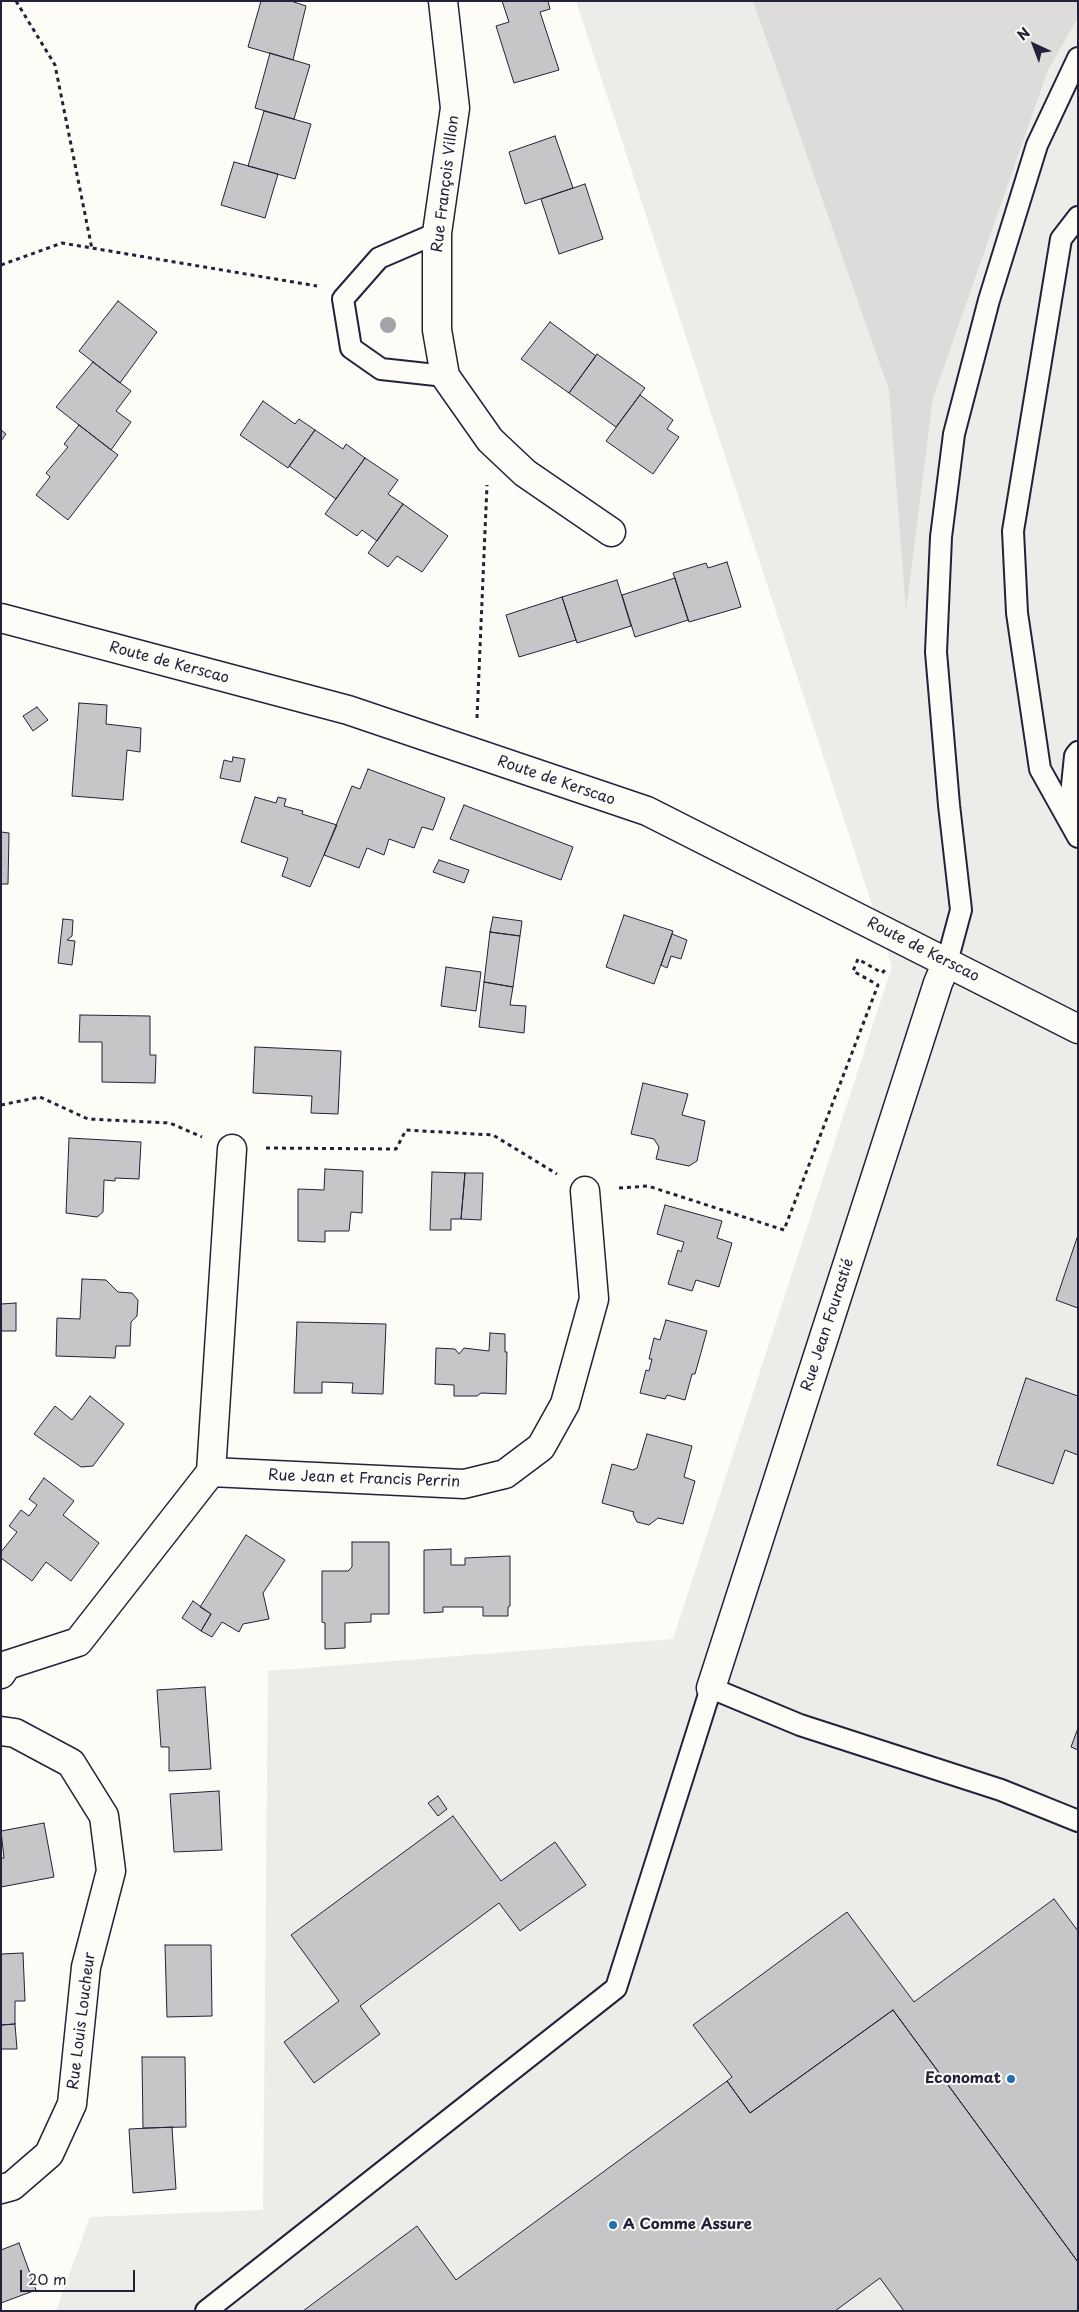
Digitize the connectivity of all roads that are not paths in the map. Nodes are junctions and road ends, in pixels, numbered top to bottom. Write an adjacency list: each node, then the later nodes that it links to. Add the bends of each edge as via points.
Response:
1 (443, 1): 4 (street, Rue François Villon, via 455,108)
2 (1078, 58): 11 (lane, via 1037,145 989,300 954,434 941,537 936,652 961,910)
3 (1078, 217): 10 (lane, via 1061,239 1013,531 1017,613 1040,769)
4 (437, 234): 5 (street, Rue François Villon, via 437,330); 5 (lane, via 379,258 343,299 352,348 381,369)
5 (445, 376): 6 (street, Rue François Villon, via 490,440 525,474)
6 (611, 532)
7 (1, 618): 11 (street, Route de Kerscao, via 348,710 647,811)
8 (1078, 752): 9 (lane, via 1070,805)
9 (1078, 826)
10 (1078, 837)
11 (947, 962): 12 (street, Route de Kerscao); 17 (street, Rue Jean Fourastié)
12 (1078, 1029)
13 (232, 1148): 15 (street)
14 (585, 1191): 15 (street, Rue Jean et Francis Perrin, via 594,1299 565,1404 542,1447 505,1474 464,1484)
15 (211, 1472): 16 (street, via 78,1642 7,1665)
16 (1, 1674)
17 (711, 1688): 19 (lane, via 800,1725 1001,1790); 21 (lane, via 616,1988)
18 (1, 1731): 20 (street, Rue Louis Loucheur, via 15,1733 71,1763 104,1816 111,1871 86,1967 72,2104 49,2154 12,2186)
19 (1078, 1821)
20 (1, 2189)
21 (206, 2311)

